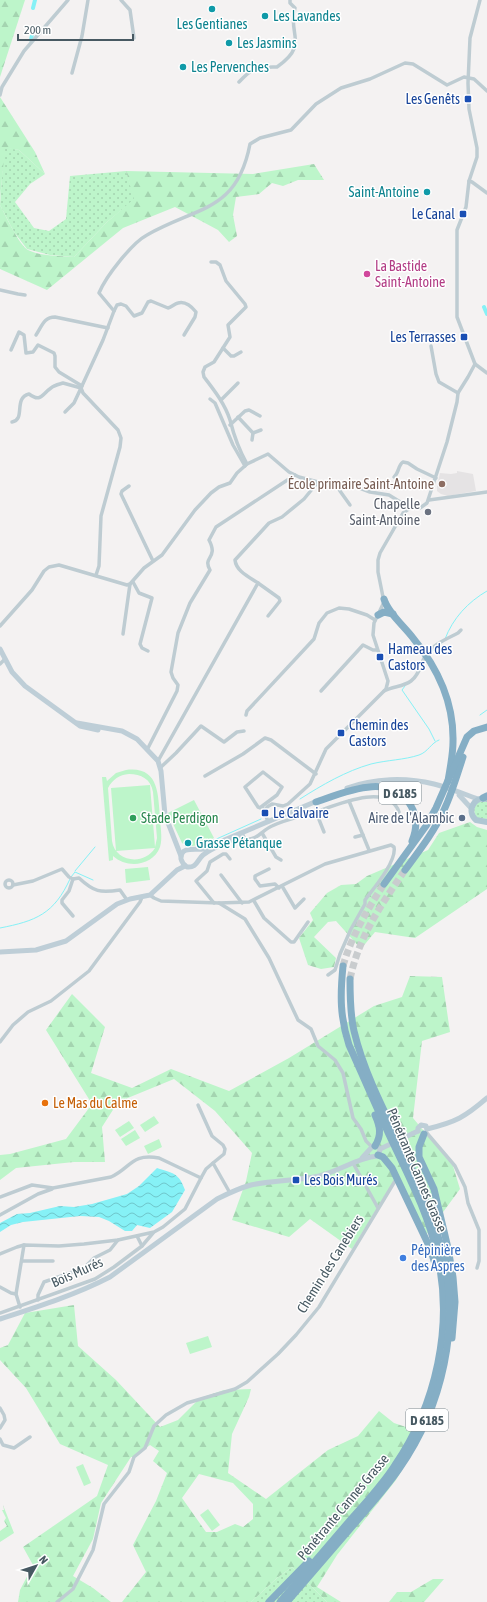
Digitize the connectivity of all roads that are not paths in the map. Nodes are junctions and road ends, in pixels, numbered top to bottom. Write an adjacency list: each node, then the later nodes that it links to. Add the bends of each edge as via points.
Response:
1 (68, 0): 11 (street, via 24,51 2,87)
2 (88, 0): 7 (street)
3 (121, 0): 6 (street, via 130,10)
4 (290, 0): 9 (street, via 295,8 293,15 296,41 292,52 277,67 254,68)
5 (480, 0): 8 (street, via 470,38)
6 (134, 38)
7 (72, 73)
8 (469, 78): 10 (street, via 474,79); 12 (street, via 469,109 477,157); 17 (street, via 464,77 447,85 413,64 405,63 370,79 341,88 316,104 291,130 260,138 250,144 243,171 234,187 220,200 147,235 118,263 99,292)
9 (239, 82)
10 (487, 91)
11 (0, 95)
12 (469, 181): 13 (street); 25 (street, via 466,206 457,230 457,317)
13 (487, 193)
14 (211, 262): 22 (street, via 220,265 226,282 246,307 228,325 230,337)
15 (0, 290): 16 (street)
16 (26, 295)
17 (114, 311): 18 (street); 20 (street, via 117,305 121,304 137,316 151,301 168,308 184,303 196,312)
18 (108, 328): 19 (street, via 49,317); 28 (street)
19 (36, 335)
20 (184, 335)
21 (431, 346): 29 (street, via 439,382)
22 (223, 348): 24 (street, via 230,356); 31 (street, via 214,362 205,367 203,372)
23 (10, 350): 28 (street, via 18,332 22,333 26,352 33,352 38,344 54,353 55,367)
24 (241, 352)
25 (475, 364): 26 (street); 29 (street)
26 (487, 373)
27 (238, 383): 31 (street)
28 (81, 387): 32 (street, via 74,403); 35 (street, via 63,382 50,388 39,398 26,395 20,401 18,419); 52 (street, via 83,393 118,430 121,438 101,516)
29 (458, 393): 43 (street)
30 (210, 399): 40 (street)
31 (221, 400): 36 (street)
32 (66, 412)
33 (260, 416): 34 (street, via 249,410)
34 (238, 417): 36 (street); 38 (street)
35 (12, 422)
36 (230, 425): 40 (street)
37 (261, 430): 38 (street)
38 (253, 433): 39 (street)
39 (252, 440)
40 (246, 465): 41 (street, via 268,454); 51 (street, via 230,483 214,490 204,500 162,555)
41 (295, 475): 44 (street); 73 (street, via 216,527 209,540 213,550 207,562 210,570 190,603 178,633 171,672 178,685 177,691)
42 (394, 477): 43 (street, via 403,462)
43 (436, 478): 48 (street)
44 (318, 482): 45 (street); 54 (street, via 304,500 282,517 269,523 235,560 239,570)
45 (337, 484): 49 (street); 50 (street, via 349,484 389,496)
46 (129, 486): 51 (street, via 121,494)
47 (487, 492): 48 (street)
48 (429, 500): 50 (street, via 420,508)
49 (350, 505)
50 (410, 508): 55 (street, via 403,513 380,553 378,572)
51 (153, 561): 53 (street)
52 (96, 575): 53 (street, via 127,585); 59 (street, via 59,565 49,567)
53 (132, 583): 61 (street); 64 (street, via 139,592 152,598 140,644)
54 (258, 583): 57 (street, via 280,601); 74 (street)
55 (384, 598): 56 (highway, D 6185); 58 (street, via 383,607)
56 (394, 615): 58 (highway, via 386,612); 78 (highway, D 6185, via 426,655 442,684 450,707 453,742)
57 (268, 616)
58 (377, 617): 63 (street, via 373,635); 69 (street, via 339,608 327,613 319,623 314,639)
59 (0, 626)
60 (461, 630): 68 (street, via 434,647 424,658 419,672 411,681)
61 (122, 634)
62 (0, 649): 65 (main road)
63 (378, 650): 67 (street, via 363,645); 68 (street, via 388,681)
64 (148, 651)
65 (5, 659): 66 (street); 73 (main road, via 12,672 25,686 80,726 127,733)
66 (0, 664)
67 (321, 691)
68 (384, 691): 76 (street, via 326,749)
69 (246, 715)
70 (487, 727): 78 (highway, D 6185, via 474,731 467,737)
71 (487, 730): 107 (highway, via 470,739 444,810 429,837)
72 (244, 731): 75 (street, via 237,732 224,742 201,726)
73 (148, 748): 74 (main road)
74 (158, 761): 75 (main road)
75 (160, 768): 95 (main road, via 165,815)
76 (316, 774): 77 (street, via 265,738); 85 (street, via 310,784 291,802 283,806 272,804)
77 (205, 776)
78 (448, 781): 106 (highway, D 6185, via 426,826)
79 (457, 793): 80 (main road); 82 (main road, via 435,784 404,780 369,782); 84 (main road)
80 (484, 798): 84 (main road, via 475,801)
81 (349, 801): 86 (street); 87 (street, via 382,798 393,803); 93 (street)
82 (316, 802): 88 (main road); 106 (highway, D 6185, via 349,791 376,786 391,788 403,796 415,814 416,829)
83 (261, 807): 83 (street, via 258,807 245,787 263,772 282,787 277,796); 85 (street)
84 (471, 808): 89 (main road, via 476,820)
85 (266, 810): 88 (street)
86 (316, 812): 90 (street); 91 (street, via 270,826)
87 (399, 812)
88 (268, 822): 92 (main road)
89 (487, 822)
90 (324, 832)
91 (262, 833): 92 (street, via 250,840); 102 (street, via 276,857)
92 (242, 834): 97 (main road); 100 (main road)
93 (363, 835): 94 (street); 98 (street)
94 (355, 837)
95 (179, 848): 96 (main road); 99 (main road)
96 (185, 850): 97 (main road); 99 (main road)
97 (195, 850): 100 (main road)
98 (369, 850): 112 (street, via 324,864); 125 (street, via 391,845 396,852 365,900 335,970)
99 (181, 858): 103 (main road); 105 (main road)
100 (199, 859): 103 (main road, via 194,866)
101 (230, 859): 118 (street, via 226,854 222,854 210,862 207,871 196,881)
102 (281, 860)
103 (185, 866): 105 (main road)
104 (269, 869): 112 (street, via 255,876 255,879 260,886 275,884)
105 (177, 870): 113 (main road)
106 (394, 870): 110 (highway, D 6185)
107 (405, 870)
108 (221, 875): 120 (street)
109 (72, 878): 111 (street, via 62,869 33,881); 116 (street, via 79,878 102,892 120,890); 121 (street, via 69,891 62,903)
110 (384, 884)
111 (13, 885)
112 (280, 887): 115 (street, via 295,908); 117 (street)
113 (150, 895): 114 (main road); 118 (street, via 161,901)
114 (142, 897): 116 (main road); 127 (street, via 89,971 51,1000 28,1012 13,1025)
115 (304, 899)
116 (128, 900): 123 (main road, via 110,909 66,941 36,950)
117 (254, 901): 120 (street); 122 (street, via 264,918 291,942 294,942)
118 (214, 903): 119 (street)
119 (219, 903): 120 (street); 132 (street, via 245,919 269,958 298,1020 311,1030 318,1046 335,1060 343,1073 353,1118 366,1141)
120 (242, 903)
121 (73, 916)
122 (308, 922)
123 (0, 952)
124 (342, 966): 128 (highway, Pénétrante Cannes Grasse / D 6185, via 341,1012)
125 (328, 975)
126 (350, 979): 158 (highway, Pénétrante Cannes Grasse / D 6185, via 351,1012 358,1045 369,1076 424,1196 442,1252 449,1300)
127 (0, 1042)
128 (349, 1046): 132 (highway, via 351,1057 380,1126); 153 (highway, Pénétrante Cannes Grasse / D 6185, via 429,1226 437,1254)
129 (487, 1098): 131 (main road, via 462,1118)
130 (198, 1105): 133 (street, Bois Murés, via 212,1136 225,1149 224,1154)
131 (424, 1132): 132 (main road, via 408,1135); 150 (street, via 455,1166 465,1187 468,1203 479,1230); 158 (highway, via 419,1157 434,1189 455,1292 452,1337)
132 (376, 1150): 134 (main road); 153 (highway, via 392,1168 430,1248)
133 (212, 1163): 135 (street, Bois Murés); 138 (street)
134 (353, 1163): 138 (main road, via 320,1176 251,1185); 140 (street, Chemin des Canebiers)
135 (200, 1178): 137 (street, via 159,1158 148,1157 130,1162 111,1177); 142 (street, Bois Murés, via 185,1209)
136 (395, 1181): 140 (street, Chemin des Canebiers)
137 (53, 1188): 139 (street, via 32,1185); 141 (street)
138 (230, 1192): 157 (main road, via 110,1278 43,1306)
139 (0, 1197)
140 (378, 1208): 165 (street, Chemin des Canebiers, via 319,1307 278,1354 247,1382 235,1389 187,1403 166,1415 154,1426 145,1448 134,1457 129,1472 104,1504 93,1550 73,1589)
141 (0, 1215)
142 (154, 1232): 143 (street, Bois Murés); 146 (street, Bois Murés)
143 (137, 1236): 144 (street, Bois Murés); 146 (street)
144 (118, 1240): 145 (street, Bois Murés, via 59,1246); 154 (street, Bois Murés, via 110,1250 94,1258 84,1268 44,1282)
145 (24, 1245): 147 (street, Bois Murés); 148 (street)
146 (142, 1246): 154 (street, Bois Murés, via 95,1279)
147 (0, 1254)
148 (22, 1261): 149 (street, Bois Murés); 152 (street)
149 (53, 1261)
150 (477, 1268)
151 (0, 1287): 152 (street)
152 (16, 1294): 155 (street)
153 (443, 1299): 163 (highway, Pénétrante Cannes Grasse / D 6185, via 440,1346 430,1395 421,1420 395,1466)
154 (38, 1300): 155 (street, Bois Murés)
155 (20, 1307): 156 (street, Bois Murés)
156 (0, 1313)
157 (0, 1319)
158 (444, 1371): 164 (highway, Pénétrante Cannes Grasse / D 6185, via 426,1422 399,1470)
159 (0, 1408): 160 (street, via 5,1420)
160 (0, 1428)
161 (30, 1437): 162 (street, via 14,1448 3,1445)
162 (0, 1439)
163 (326, 1548): 166 (highway); 167 (highway, Pénétrante Cannes Grasse / D 6185)
164 (309, 1576): 168 (highway, Pénétrante Cannes Grasse / D 6185); 169 (highway)
165 (57, 1602)
166 (268, 1602)
167 (280, 1602)
168 (287, 1602)
169 (293, 1602)

